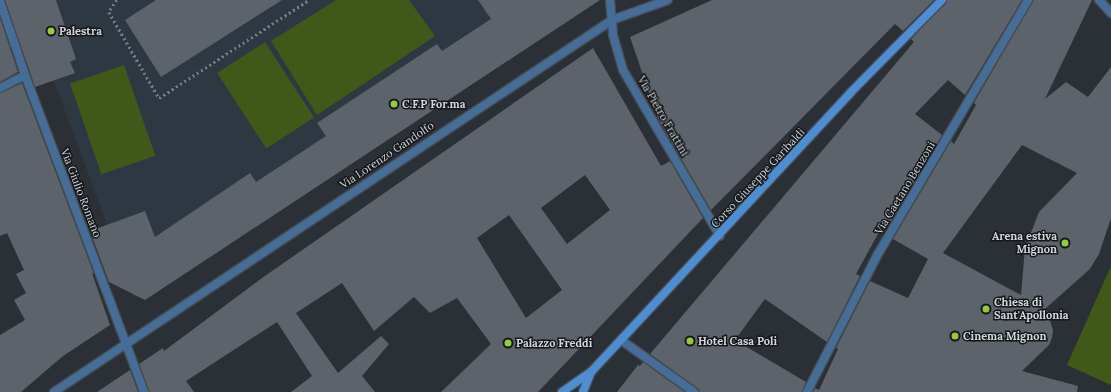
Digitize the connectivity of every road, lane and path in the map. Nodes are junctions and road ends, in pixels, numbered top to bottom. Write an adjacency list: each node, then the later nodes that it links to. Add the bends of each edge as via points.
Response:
1 (117, 0): 2 (path, via 109,12 159,98)
2 (309, 0)
3 (610, 0): 10 (street, Via Pietro Frattini)
4 (668, 0): 10 (street, Via Lorenzo Gandolfo)
5 (942, 0): 13 (main road, Corso Giuseppe Garibaldi, via 852,92)
6 (1028, 0): 22 (street, Via Gaetano Benzoni, via 878,254)
7 (1099, 0): 9 (street)
8 (0, 1): 11 (street, Via Giulio Romano)
9 (1111, 13)
10 (612, 20): 13 (street, Via Pietro Frattini, via 613,35 623,70); 15 (street, Via Lorenzo Gandolfo)
11 (25, 75): 12 (street); 15 (street, Via Giulio Romano)
12 (0, 88)
13 (720, 236): 14 (main road, Corso Giuseppe Garibaldi)
14 (621, 340): 16 (main road, Corso Giuseppe Garibaldi); 21 (street)
15 (126, 342): 17 (street, Via Lorenzo Gandolfo); 18 (street, Via Giulio Romano)
16 (591, 372): 19 (main road, Corso Giuseppe Garibaldi); 20 (main road, Corso Giuseppe Garibaldi)
17 (54, 392)
18 (144, 392)
19 (562, 392)
20 (583, 392)
21 (694, 392)
22 (807, 392)

